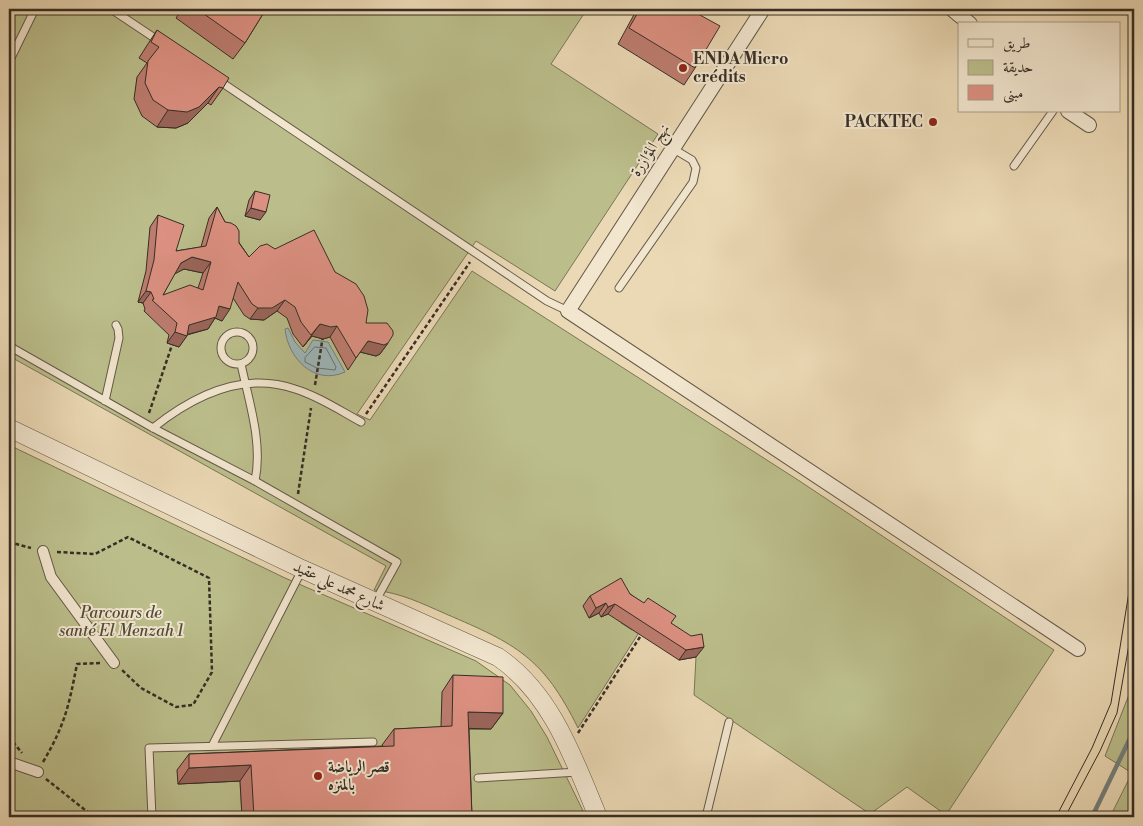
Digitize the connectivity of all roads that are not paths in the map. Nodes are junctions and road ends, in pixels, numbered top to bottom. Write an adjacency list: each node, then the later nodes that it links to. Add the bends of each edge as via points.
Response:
1 (35, 9): 7 (lane)
2 (111, 9): 6 (lane)
3 (763, 9): 12 (street, نهج المؤازرة)
4 (952, 9): 5 (street)
5 (968, 22)
6 (170, 48)
7 (9, 62)
8 (211, 76): 15 (lane, via 548,301)
9 (1052, 112): 13 (lane)
10 (1070, 112): 11 (street)
11 (1089, 125)
12 (672, 147): 14 (lane, via 692,160 696,168 693,182); 15 (street, نهج المؤازرة)
13 (1014, 166)
14 (619, 288)
15 (568, 310): 28 (street)
16 (116, 324): 20 (lane, via 119,338)
17 (9, 346): 20 (lane)
18 (241, 364): 18 (lane, via 251,357 253,345 246,335 234,333 224,340 222,352 229,362); 19 (lane)
19 (245, 384): 21 (lane, via 294,388); 23 (lane, via 202,395); 24 (lane, via 258,448)
20 (105, 401): 23 (lane)
21 (361, 422)
22 (9, 428): 26 (street, شارع محمد علي عقيد)
23 (153, 428): 24 (lane)
24 (255, 481): 27 (lane, via 397,562)
25 (43, 551): 29 (street, via 51,576)
26 (302, 569): 27 (street, شارع محمد علي عقيد); 32 (lane)
27 (375, 603): 35 (street, شارع محمد علي عقيد, via 484,650 511,666 548,710)
28 (1078, 649)
29 (114, 663)
30 (729, 722): 39 (lane)
31 (373, 742): 32 (lane)
32 (212, 746): 37 (lane, via 149,748)
33 (9, 762): 34 (street)
34 (38, 772)
35 (579, 772): 36 (lane); 38 (street, شارع محمد علي عقيد)
36 (478, 778)
37 (152, 817)
38 (598, 817)
39 (706, 817)

